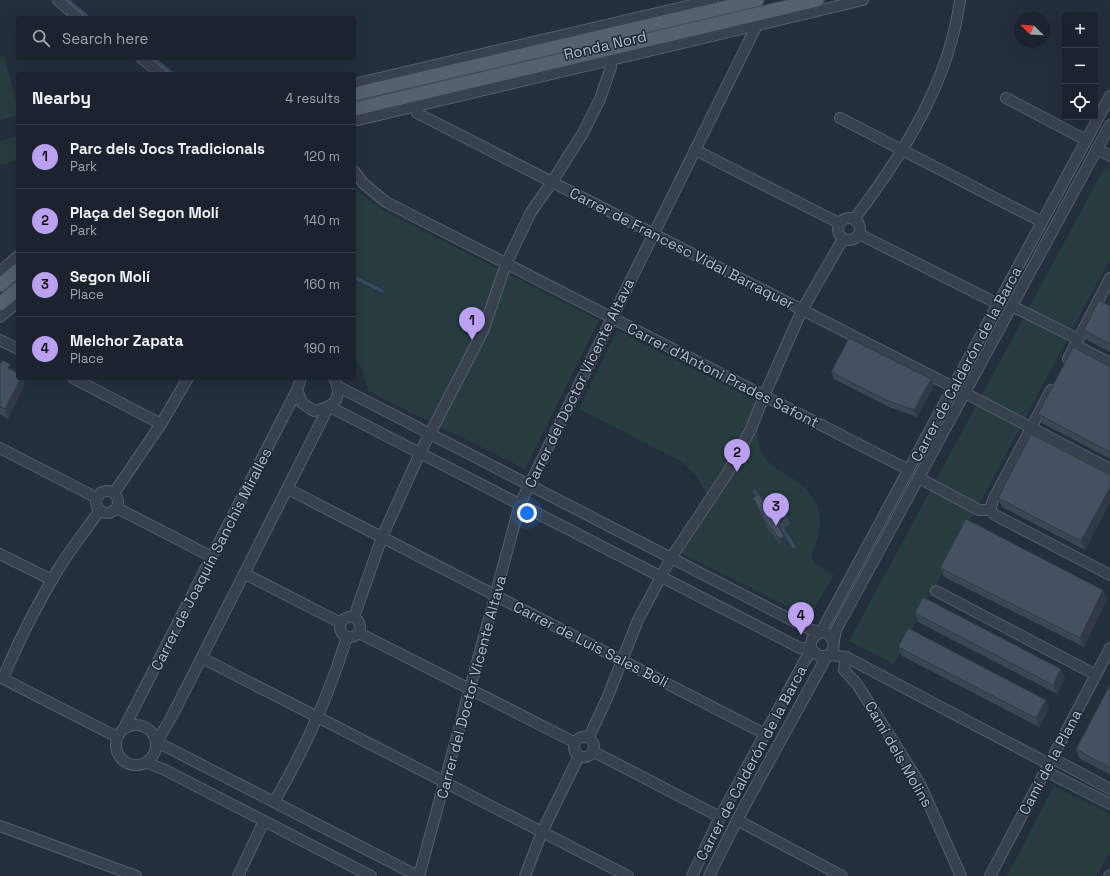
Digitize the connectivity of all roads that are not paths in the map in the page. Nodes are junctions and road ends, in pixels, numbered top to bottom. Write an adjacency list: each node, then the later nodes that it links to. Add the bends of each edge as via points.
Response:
1 (58, 0): 7 (street)
2 (714, 0): 12 (street, Ronda Nord)
3 (757, 0): 13 (main road, Ronda Nord)
4 (817, 0): 17 (main road, Ronda Nord)
5 (864, 0): 8 (street, Ronda Nord)
6 (960, 0): 24 (street, via 948,53 931,100)
7 (76, 16)
8 (758, 25): 16 (street, Ronda Nord); 23 (street, Carrer del Doctor Vicente Altava)
9 (144, 60): 11 (street)
10 (611, 67): 27 (street, via 600,99 583,133)
11 (159, 72)
12 (356, 84)
13 (356, 94)
14 (1110, 96): 21 (street, Carrer de Calderón de la Barca)
15 (1006, 98): 21 (street)
16 (414, 107): 19 (street, Ronda Nord); 27 (street, Carrer de Francesc Vidal Barraquer, via 417,112)
17 (356, 109)
18 (840, 118): 24 (street)
19 (356, 121)
20 (1110, 125): 22 (street, Carrer de Calderón de la Barca)
21 (1086, 140): 29 (street, Carrer de Calderón de la Barca)
22 (1097, 149): 25 (street); 44 (street, Carrer de Calderón de la Barca)
23 (695, 150): 30 (street); 31 (street, Carrer del Doctor Vicente Altava)
24 (902, 150): 28 (street); 29 (street)
25 (1110, 156)
26 (356, 174): 35 (street, Carrer d'Antoni Prades Safont, via 364,184 386,202)
27 (552, 182): 31 (street, Carrer de Francesc Vidal Barraquer); 35 (street, via 531,212)
28 (855, 218): 30 (street, via 846,217); 32 (street, via 860,225)
29 (1042, 222): 43 (street, Carrer de Calderón de la Barca)
30 (839, 223): 33 (street, via 838,232)
31 (654, 233): 45 (street, Carrer de Francesc Vidal Barraquer); 47 (street, Carrer del Doctor Vicente Altava)
32 (859, 234): 33 (street, via 852,240); 43 (street)
33 (843, 239): 45 (street)
34 (16, 258): 36 (street)
35 (506, 264): 47 (street, Carrer d'Antoni Prades Safont); 65 (street, via 483,331)
36 (0, 272)
37 (16, 272): 39 (main road)
38 (1110, 278): 49 (street)
39 (0, 285)
40 (16, 290): 41 (main road)
41 (0, 304)
42 (16, 304): 46 (street)
43 (998, 304): 58 (street, Carrer de Calderón de la Barca)
44 (1012, 306): 49 (street); 60 (street, Carrer de Calderón de la Barca)
45 (802, 310): 58 (street, Carrer de Francesc Vidal Barraquer); 61 (street)
46 (0, 317)
47 (612, 318): 61 (street, Carrer d'Antoni Prades Safont); 71 (street, Carrer del Doctor Vicente Altava)
48 (0, 340): 50 (street)
49 (1076, 342): 51 (street); 52 (street)
50 (16, 348)
51 (1110, 364)
52 (1064, 366)
53 (1057, 379): 64 (street)
54 (77, 380): 63 (street)
55 (187, 380): 63 (street)
56 (300, 380): 59 (street, Carrer de Joaquín Sanchis Miralles)
57 (336, 383): 62 (street, via 337,399); 65 (street)
58 (953, 387): 69 (street, Carrer de Calderón de la Barca)
59 (297, 390): 62 (street, via 302,403 314,411); 81 (street, Carrer de Joaquín Sanchis Miralles)
60 (965, 393): 64 (street); 70 (street, Carrer de Calderón de la Barca)
61 (764, 396): 69 (street, Carrer d'Antoni Prades Safont); 82 (street, via 727,474)
62 (329, 408): 67 (street); 72 (street)
63 (161, 424): 73 (street)
64 (1031, 428): 68 (street); 77 (street)
65 (430, 434): 67 (street); 71 (street)
66 (0, 448): 74 (street)
67 (420, 453): 75 (street); 79 (street)
68 (1110, 469)
69 (909, 470): 91 (street, Carrer de Calderón de la Barca)
70 (919, 478): 77 (street, via 979,510); 94 (street, Carrer de Calderón de la Barca, via 836,630)
71 (529, 485): 75 (street, Carrer del Doctor Vicente Altava); 82 (street)
72 (288, 489): 79 (street, Carrer de Luís Sales Boli); 83 (street)
73 (114, 493): 74 (street, via 104,491); 76 (street, via 118,500)
74 (97, 498): 78 (street)
75 (520, 504): 85 (street); 88 (street, Carrer del Doctor Vicente Altava)
76 (117, 508): 78 (street, via 109,514); 81 (street)
77 (990, 510): 84 (street, via 995,515)
78 (99, 511): 86 (street)
79 (382, 537): 88 (street, Carrer de Luís Sales Boli); 89 (street)
80 (0, 554): 86 (street)
81 (212, 557): 105 (street, Carrer de Joaquín Sanchis Miralles)
82 (671, 558): 85 (street); 91 (street, via 809,629)
83 (245, 574): 90 (street); 99 (street)
84 (1110, 575)
85 (661, 577): 96 (street, via 800,648); 100 (street, via 638,620)
86 (52, 580): 102 (street, via 22,633)
87 (936, 591): 101 (street)
88 (495, 595): 100 (street, Carrer de Luís Sales Boli); 103 (street, Carrer del Doctor Vicente Altava)
89 (354, 617): 90 (street); 92 (street, via 360,624)
90 (341, 622): 93 (street, via 340,632)
91 (820, 632): 94 (street, via 829,634); 96 (street, via 813,636 810,642)
92 (359, 633): 93 (street); 103 (street)
93 (347, 638): 104 (street)
94 (834, 641): 97 (street, via 833,650); 98 (street)
95 (1110, 648): 101 (street, Camí de la Plana)
96 (812, 650): 97 (street, via 819,656); 106 (street, Carrer de Calderón de la Barca)
97 (828, 655): 98 (street); 120 (street, Carrer de Calderón de la Barca)
98 (846, 657): 114 (street); 133 (street, Camí dels Molins, via 844,670 858,684 920,784)
99 (202, 658): 104 (street); 109 (street)
100 (621, 660): 106 (street, Carrer de Luís Sales Boli); 108 (street)
101 (1096, 675): 114 (street, Camí de la Plana)
102 (3, 680): 107 (street)
103 (470, 689): 110 (street); 115 (street, Carrer del Doctor Vicente Altava)
104 (318, 718): 115 (street); 117 (street)
105 (124, 728): 107 (street); 109 (street, via 137,724 150,729)
106 (765, 734): 119 (street, Carrer de Calderón de la Barca)
107 (117, 737): 113 (street, via 116,750 123,761 134,766)
108 (589, 737): 110 (street, via 580,737); 111 (street, via 594,743)
109 (157, 741): 113 (street, via 155,754); 117 (street)
110 (574, 742): 112 (street, via 574,749)
111 (594, 752): 112 (street, via 586,758); 119 (street)
112 (579, 756): 123 (street)
113 (147, 763): 121 (street)
114 (1049, 764): 116 (street); 118 (street); 134 (street, Camí de la Plana)
115 (445, 782): 123 (street); 127 (street, Carrer del Doctor Vicente Altava)
116 (1110, 789)
117 (274, 802): 127 (street)
118 (1110, 804)
119 (720, 817): 130 (street, Carrer de Calderón de la Barca)
120 (737, 820): 131 (street, Carrer de Calderón de la Barca); 132 (street)
121 (264, 821): 125 (street); 126 (street)
122 (0, 826): 124 (street)
123 (542, 832): 128 (street); 129 (street)
124 (136, 876)
125 (238, 876)
126 (371, 876)
127 (419, 876)
128 (525, 876)
129 (628, 876)
130 (692, 876)
131 (709, 876)
132 (842, 876)
133 (961, 876)
134 (990, 876)

